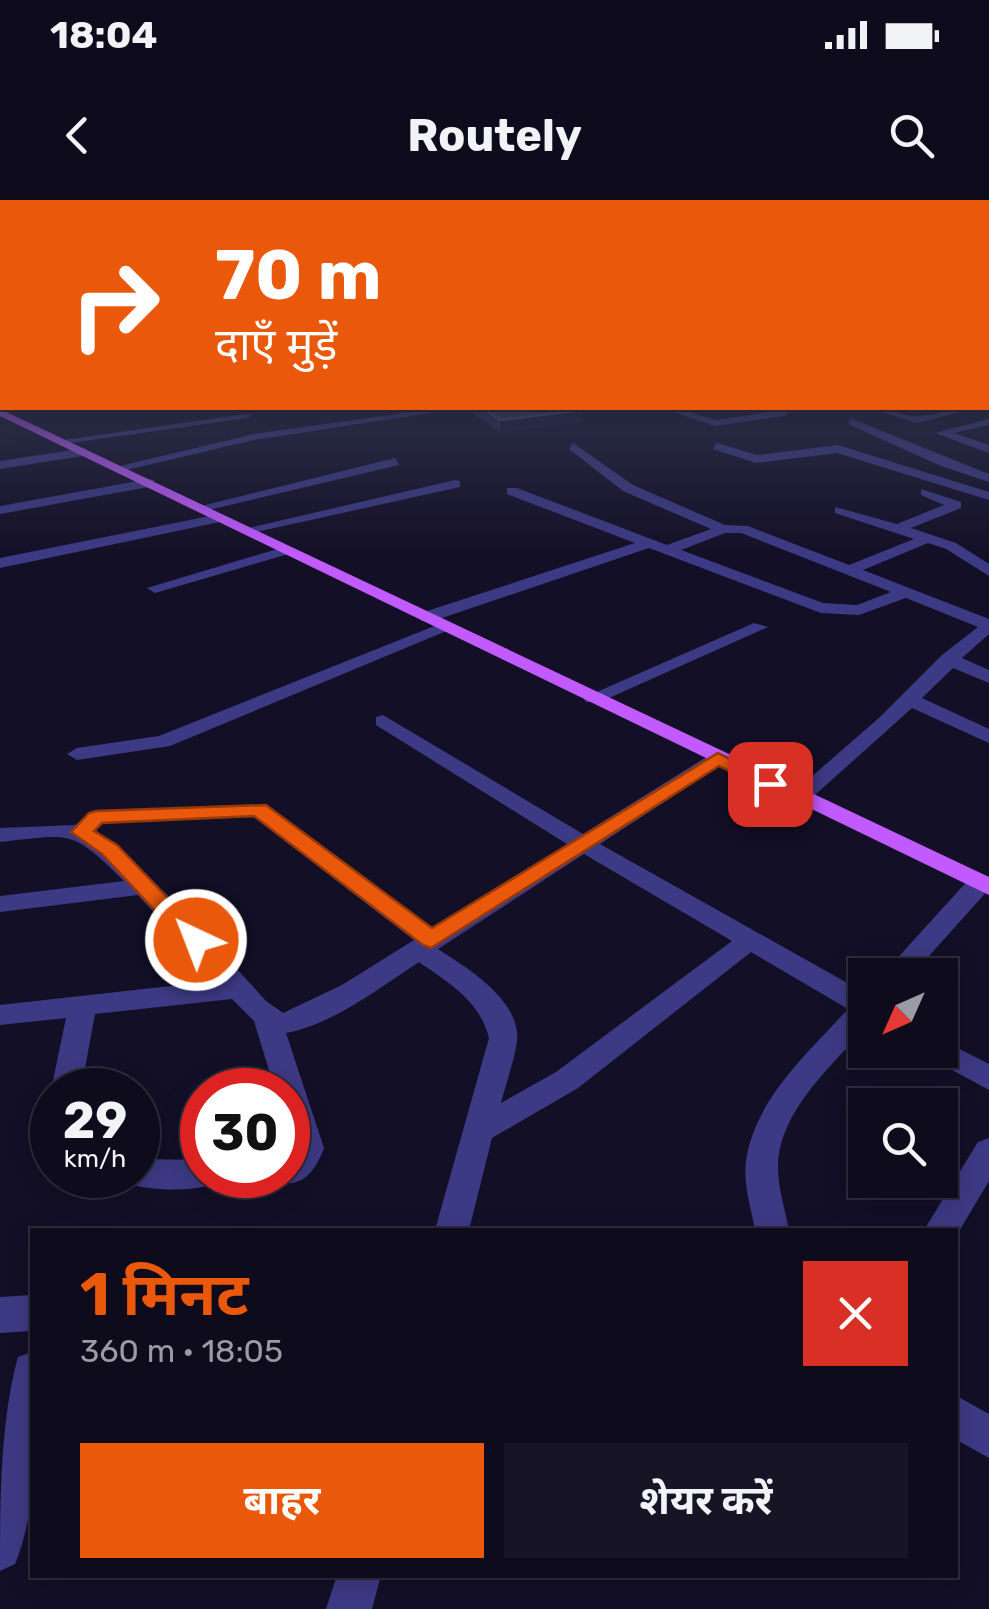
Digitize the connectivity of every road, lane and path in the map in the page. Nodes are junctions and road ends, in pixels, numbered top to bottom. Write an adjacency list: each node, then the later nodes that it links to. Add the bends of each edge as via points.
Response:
1 (24, 424): 8 (main road)
2 (169, 424): 8 (street)
3 (257, 424): 7 (street, via 264,430)
4 (337, 424): 7 (street)
5 (856, 424): 17 (street)
6 (981, 424): 11 (street, via 941,433)
7 (254, 437): 16 (street)
8 (62, 442): 12 (main road)
9 (717, 447): 13 (street, via 756,459)
10 (573, 448): 27 (street, via 628,488)
11 (988, 448)
12 (85, 452): 15 (street); 16 (main road)
13 (801, 453): 21 (street, via 838,448); 26 (street, via 956,505)
14 (394, 462): 22 (street)
15 (0, 466)
16 (118, 468): 18 (main road)
17 (989, 478)
18 (149, 483): 22 (main road); 23 (street)
19 (456, 484): 28 (street)
20 (512, 491): 30 (street)
21 (989, 496)
22 (200, 508): 25 (main road)
23 (0, 510)
24 (840, 510): 26 (street)
25 (220, 518): 28 (main road); 35 (street)
26 (899, 528): 29 (street)
27 (723, 529): 33 (street); 36 (street, via 750,532)
28 (247, 530): 32 (main road)
29 (928, 538): 34 (street); 36 (street)
30 (649, 543): 33 (street); 40 (street)
31 (989, 544): 34 (street)
32 (287, 550): 38 (street); 40 (main road)
33 (666, 550): 39 (street, via 834,612)
34 (968, 555): 37 (street)
35 (0, 562)
36 (850, 570): 39 (street)
37 (989, 571)
38 (155, 588)
39 (908, 592): 42 (street)
40 (426, 617): 43 (main road)
41 (760, 627): 46 (street)
42 (989, 627): 44 (street)
43 (448, 628): 46 (main road); 50 (street, via 163,742)
44 (948, 659): 45 (street); 47 (street)
45 (989, 677)
46 (593, 698): 51 (main road)
47 (908, 699): 49 (street); 52 (street)
48 (384, 721): 55 (street)
49 (989, 737)
50 (77, 754)
51 (718, 758): 52 (main road); 55 (street)
52 (798, 798): 56 (main road)
53 (81, 832): 54 (street); 57 (street); 60 (street, via 96,817 259,810)
54 (0, 835)
55 (584, 844): 59 (street); 60 (street)
56 (985, 885): 61 (street)
57 (145, 886): 58 (street); 62 (street)
58 (0, 904)
59 (750, 940): 63 (street); 72 (street, via 567,1080)
60 (425, 944): 66 (street, via 316,1012 279,1024); 72 (street, via 500,1018 503,1038)
61 (913, 958)
62 (238, 988): 64 (street); 66 (street)
63 (848, 998)
64 (82, 1004): 65 (street); 69 (street)
65 (0, 1015)
66 (267, 1018): 70 (street)
67 (848, 1028): 75 (street, via 791,1094 771,1133 762,1161)
68 (958, 1060): 71 (street)
69 (70, 1068)
70 (283, 1068)
71 (989, 1078)
72 (478, 1132): 74 (street)
73 (989, 1152): 76 (street)
74 (453, 1228)
75 (772, 1228)
76 (942, 1228)
77 (30, 1313): 78 (street)
78 (0, 1315)
79 (30, 1381): 82 (street)
80 (958, 1417): 81 (street)
81 (989, 1438)
82 (2, 1526)
83 (357, 1578): 84 (street)
84 (349, 1609)

